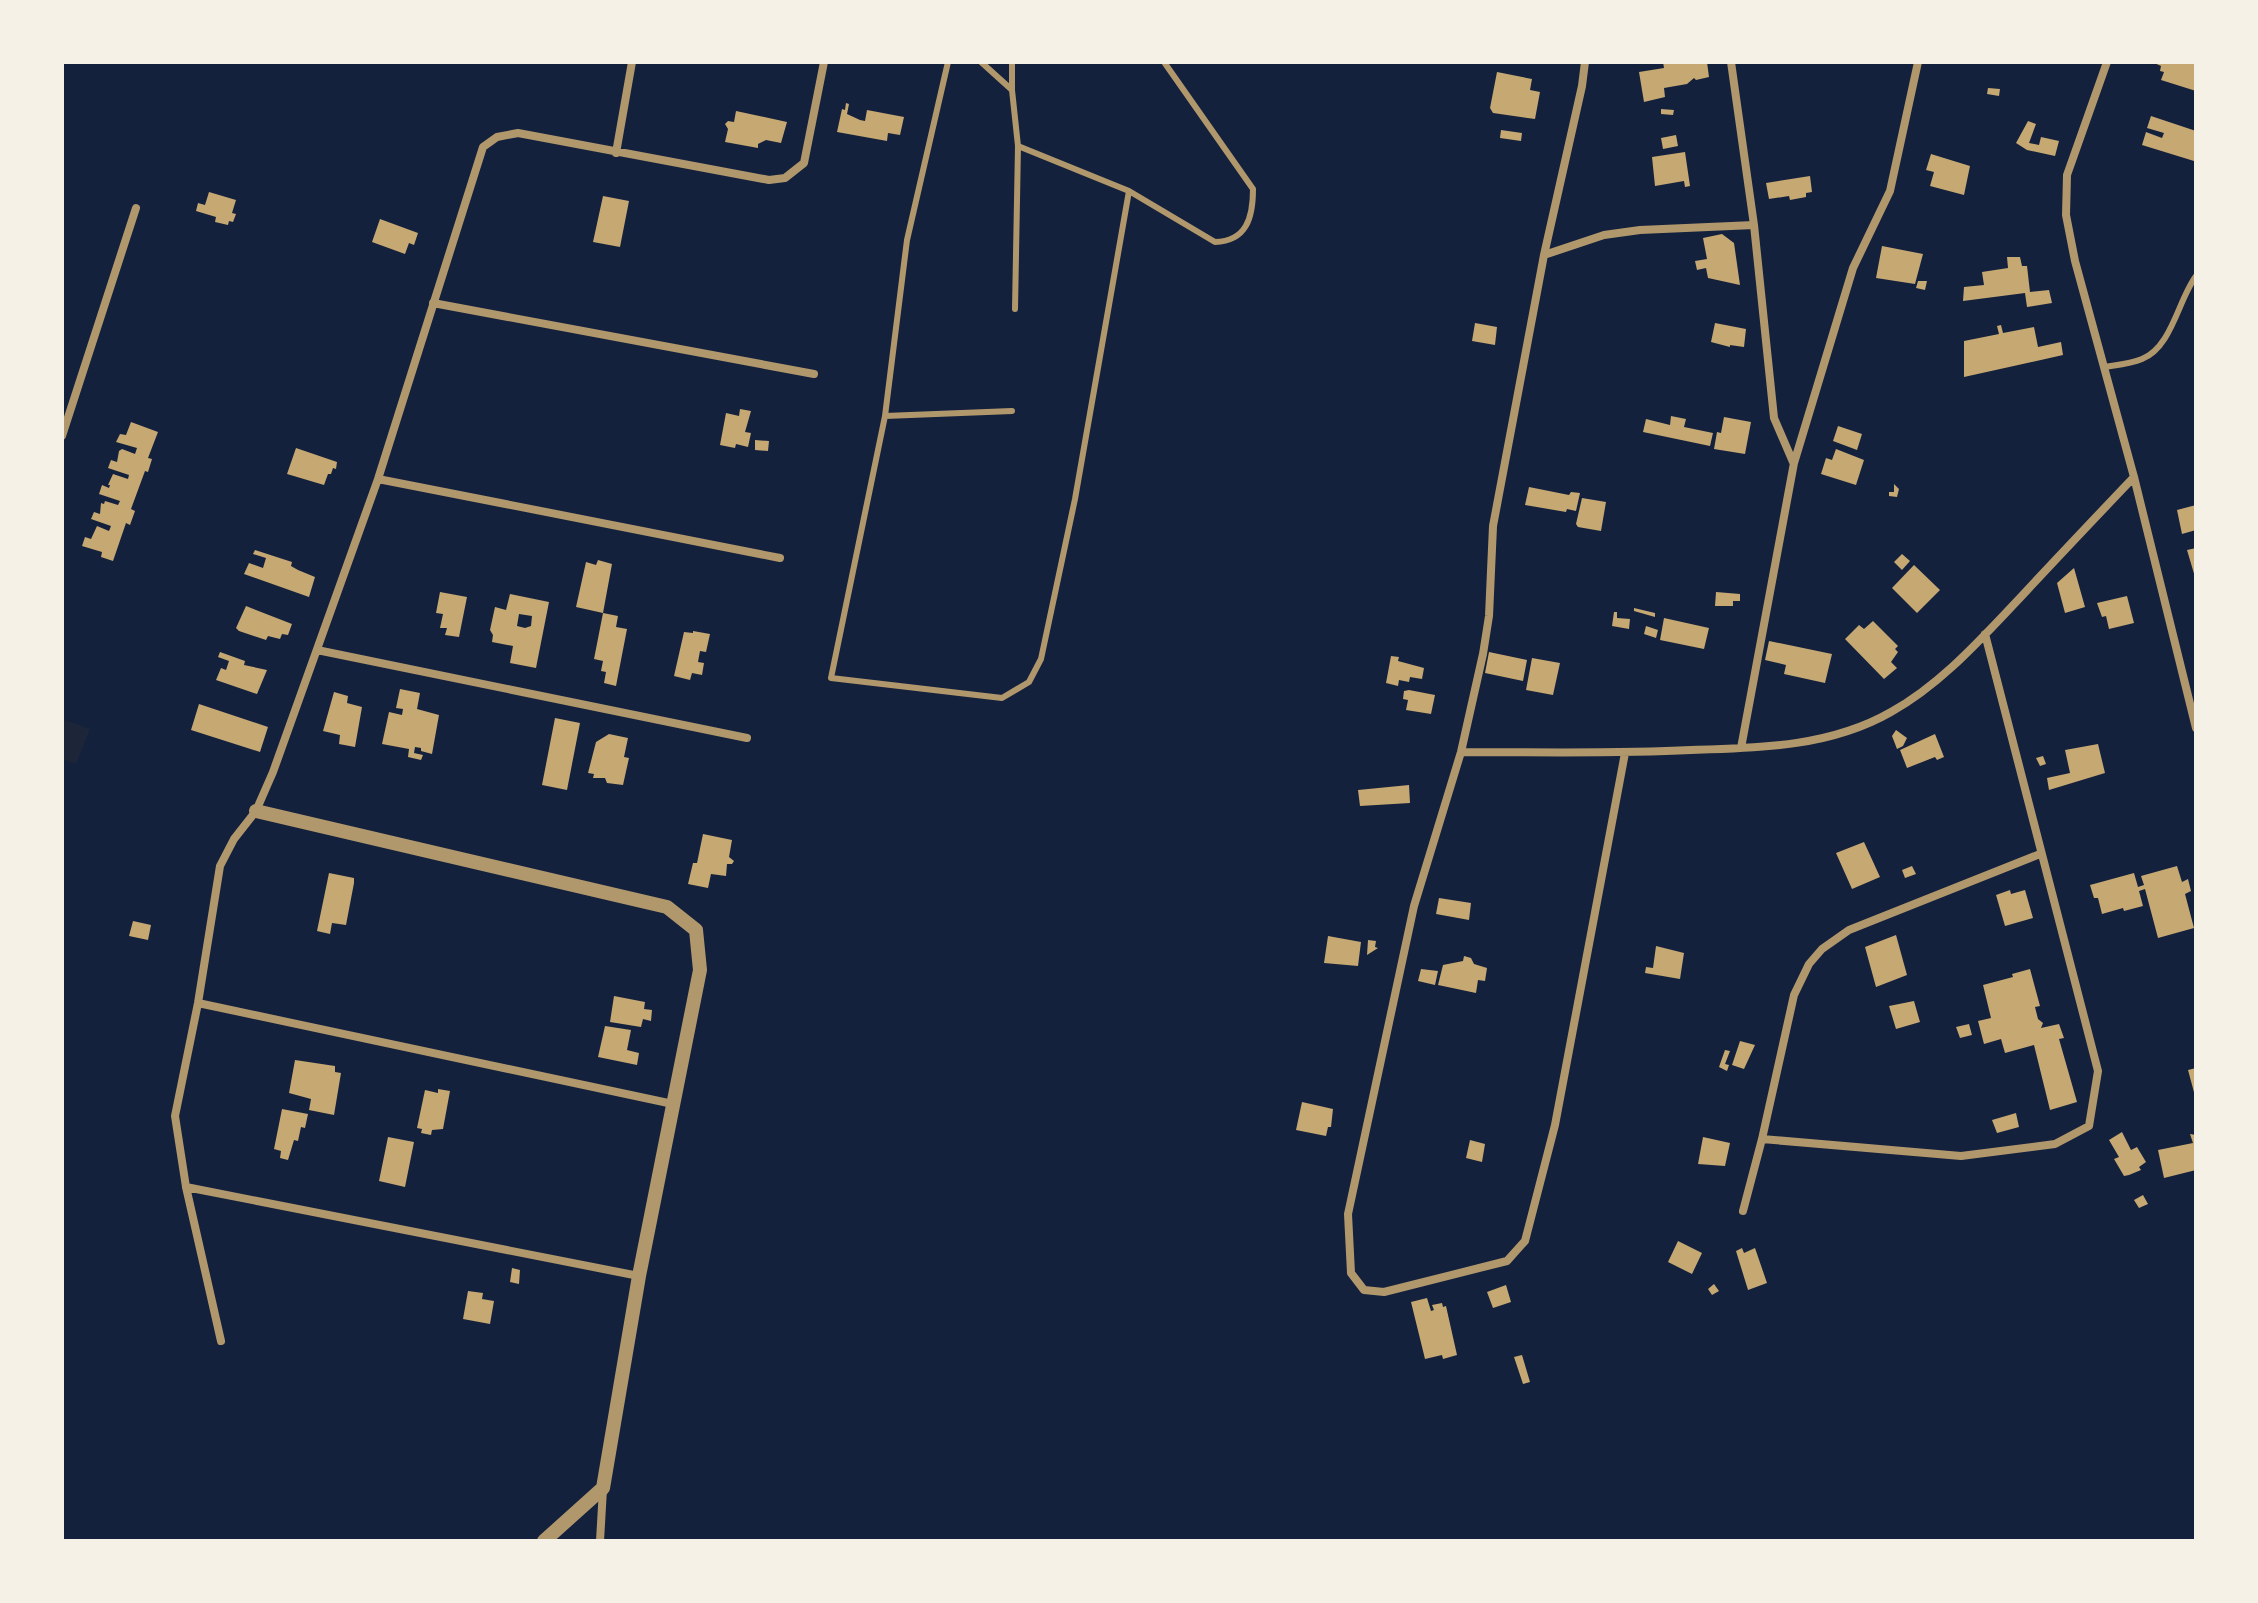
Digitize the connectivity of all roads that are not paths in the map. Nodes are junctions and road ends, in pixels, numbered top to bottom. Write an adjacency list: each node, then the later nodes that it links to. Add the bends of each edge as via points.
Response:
1 (632, 62): 13 (street)
2 (824, 62): 13 (street, via 804,163 785,178 769,180)
3 (948, 62): 24 (lane, via 907,240)
4 (981, 62): 11 (lane)
5 (1012, 62): 11 (lane)
6 (1164, 62): 14 (lane, via 1253,189 1253,211 1240,235 1215,242)
7 (1585, 62): 17 (street)
8 (1731, 62): 16 (street)
9 (1918, 62): 26 (street, via 1890,191 1853,268)
10 (2107, 62): 21 (street, via 2067,175 2066,215)
11 (1012, 90): 12 (lane)
12 (1018, 146): 14 (lane); 20 (lane)
13 (616, 153): 19 (street, via 518,133 497,137 483,147)
14 (1129, 191): 24 (lane, via 1041,659 1029,682 1002,698 831,678)
15 (136, 208): 25 (street)
16 (1754, 225): 17 (street, via 1604,235); 26 (street, via 1774,418)
17 (1544, 255): 35 (street, via 1493,526 1489,616)
18 (2196, 276): 21 (lane, via 2152,354)
19 (433, 303): 22 (street); 28 (street)
20 (1015, 309)
21 (2104, 367): 27 (street)
22 (814, 374)
23 (1012, 411): 24 (lane)
24 (885, 416)
25 (62, 436)
26 (1794, 463): 34 (street)
27 (2134, 477): 30 (street); 32 (street)
28 (378, 479): 29 (street); 31 (street)
29 (780, 558)
30 (1985, 634): 34 (street, via 1932,684 1891,712 1850,731 1798,744); 38 (street)
31 (317, 650): 33 (street); 37 (street)
32 (2196, 728)
33 (747, 738)
34 (1741, 748): 36 (street)
35 (1461, 752): 36 (street); 36 (street, via 1414,906 1348,1214 1351,1273 1364,1290 1384,1292 1507,1261 1525,1241 1555,1125)
36 (1625, 753)
37 (256, 811): 39 (street, via 220,866); 40 (street, via 667,907 696,930 700,970)
38 (2040, 854): 41 (street, via 1849,930 1822,949 1794,995); 41 (street, via 2098,1071 2089,1126 2055,1144 1961,1156)
39 (198, 1003): 40 (street); 42 (street, via 175,1116)
40 (673, 1104): 44 (street)
41 (1762, 1139): 43 (street)
42 (186, 1187): 44 (street); 45 (street)
43 (1743, 1211)
44 (639, 1276): 46 (street)
45 (221, 1341)
46 (603, 1488): 47 (street); 48 (street)
47 (544, 1541)
48 (600, 1541)

